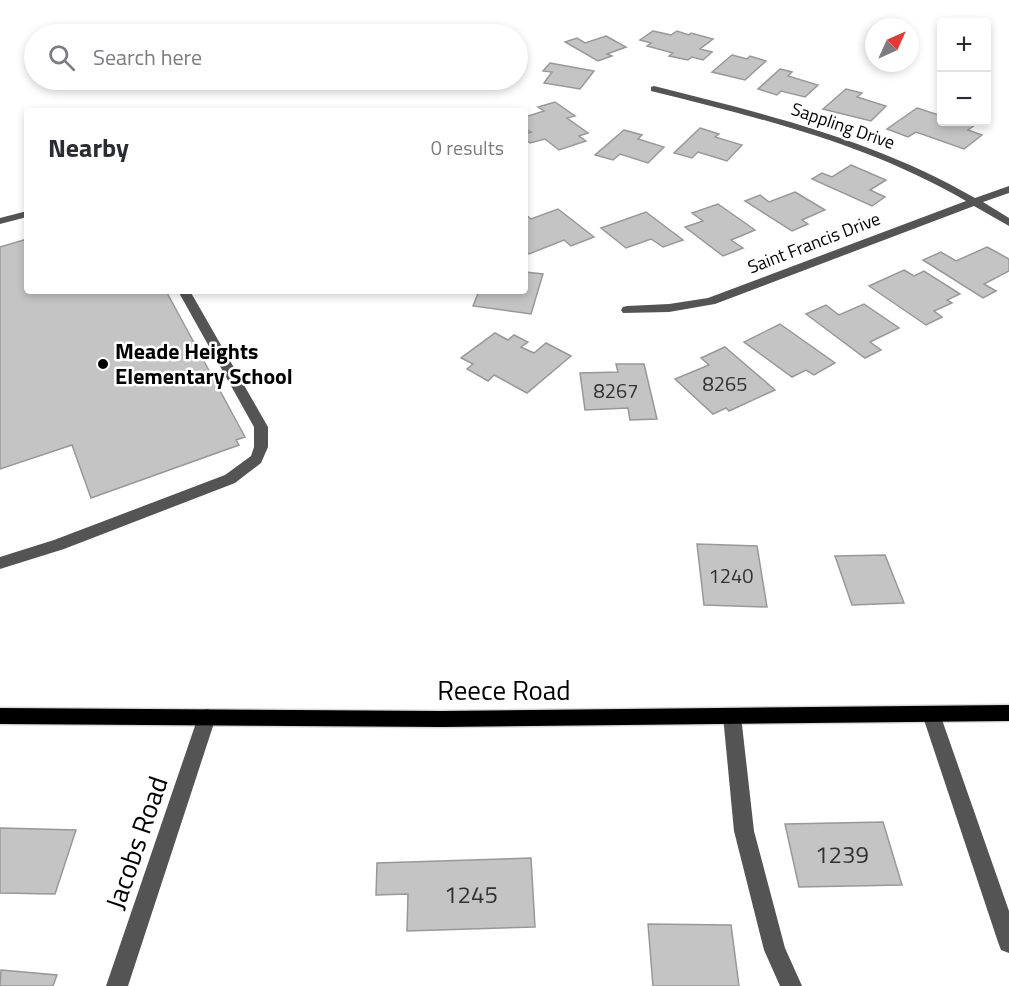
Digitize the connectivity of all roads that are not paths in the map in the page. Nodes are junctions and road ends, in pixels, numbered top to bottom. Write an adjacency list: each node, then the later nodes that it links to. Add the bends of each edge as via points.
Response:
1 (654, 89): 3 (street, Sappling Drive, via 868,149)
2 (1009, 189): 3 (street, Saint Francis Drive)
3 (975, 202): 6 (street, Sappling Drive); 8 (street, Saint Francis Drive, via 711,301)
4 (24, 215): 5 (street)
5 (0, 221)
6 (1009, 223)
7 (186, 294): 9 (street, via 261,428 263,445 255,464 231,479)
8 (627, 310)
9 (0, 563)
10 (1009, 713): 11 (main road, Reece Road)
11 (932, 714): 13 (main road, Reece Road); 15 (street)
12 (0, 716): 14 (main road, Reece Road)
13 (732, 716): 14 (main road, Reece Road); 17 (street, via 744,831 775,950)
14 (207, 717): 16 (street, Jacobs Road)
15 (1009, 942)
16 (117, 986)
17 (791, 986)

